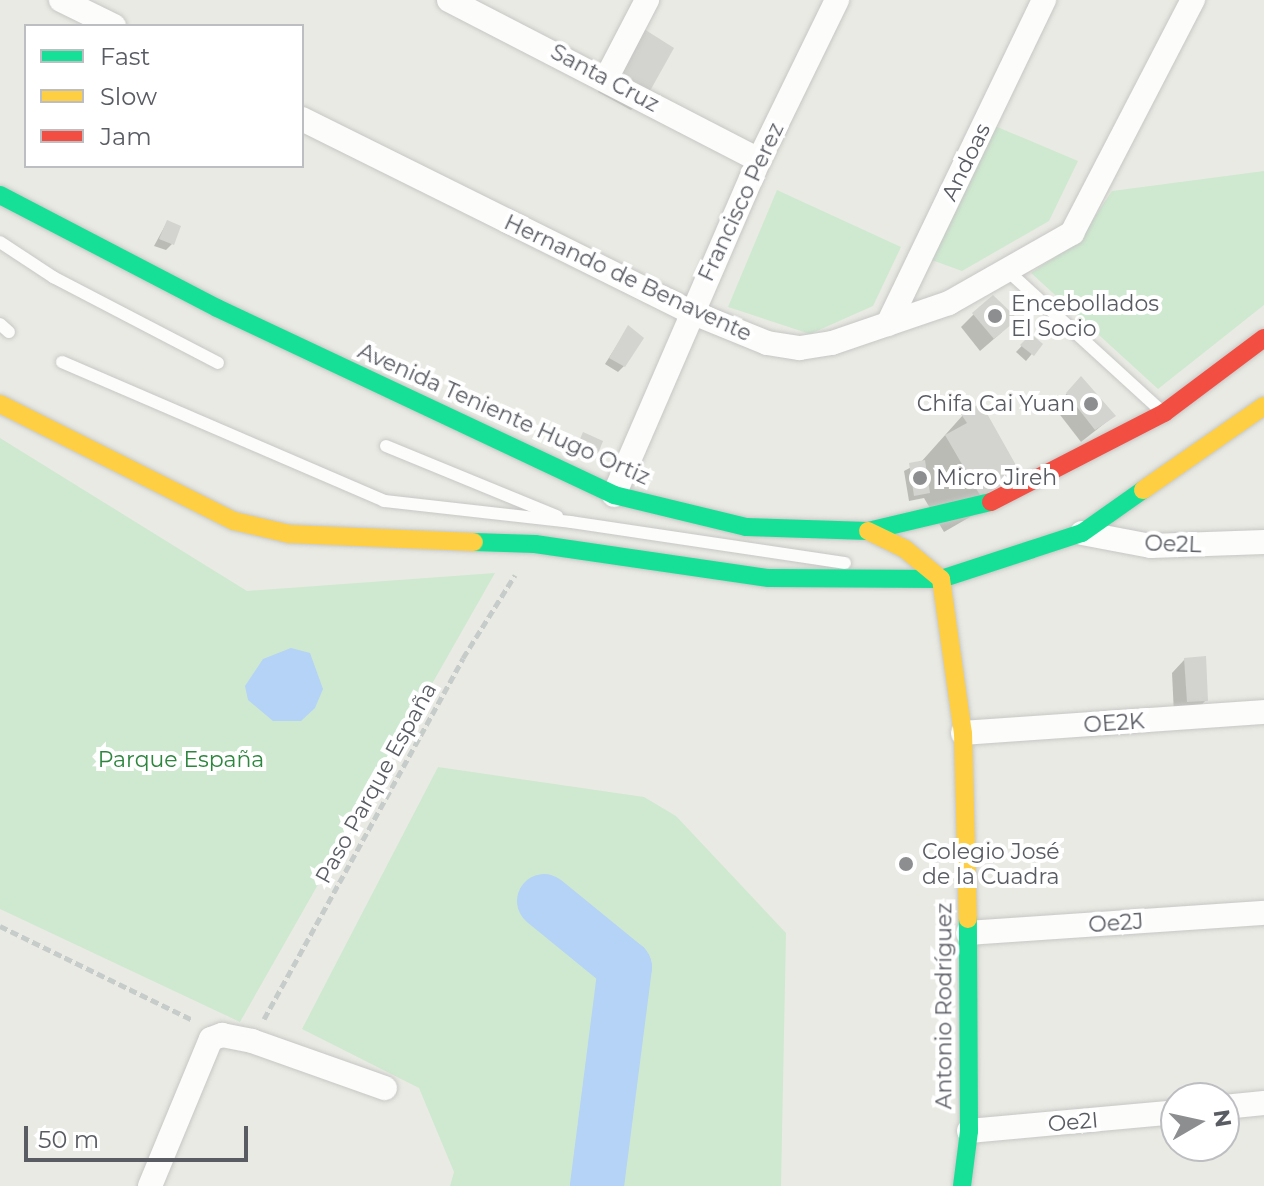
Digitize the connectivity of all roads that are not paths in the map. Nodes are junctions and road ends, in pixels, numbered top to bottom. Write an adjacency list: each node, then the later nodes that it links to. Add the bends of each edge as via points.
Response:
1 (61, 0): 7 (street)
2 (449, 0): 8 (street, Santa Cruz)
3 (647, 0): 8 (street)
4 (837, 0): 10 (street, Francisco Perez)
5 (1044, 0): 15 (street, Andoas)
6 (1193, 0): 13 (street, Hernando de Benavente, via 1072,233)
7 (110, 24)
8 (607, 77): 10 (street, Santa Cruz)
9 (304, 120): 14 (street, Hernando de Benavente)
10 (759, 160): 14 (street, Francisco Perez)
11 (0, 195): 23 (main road, Avenida Teniente Hugo Ortiz, via 217,308)
12 (2, 246): 18 (lane)
13 (1009, 272): 15 (street, Hernando de Benavente, via 949,303); 21 (lane)
14 (691, 312): 15 (street, Hernando de Benavente, via 767,343 800,348); 23 (street, Francisco Perez)
15 (888, 324)
16 (1264, 338): 21 (main road, Avenida Teniente Hugo Ortiz)
17 (62, 362): 24 (lane, via 358,494)
18 (218, 363)
19 (0, 404): 28 (main road, via 234,521 289,534 535,544 769,578)
20 (1264, 406): 26 (main road)
21 (1164, 413): 25 (main road, Avenida Teniente Hugo Ortiz, via 999,499)
22 (386, 446): 24 (lane)
23 (614, 495): 25 (main road, Avenida Teniente Hugo Ortiz, via 746,527)
24 (571, 522): 28 (lane, via 762,552 912,566)
25 (868, 531): 28 (main road, via 905,549)
26 (1082, 533): 27 (street, Oe2L, via 1151,546); 28 (main road)
27 (1264, 542)
28 (941, 579): 30 (main road, Antonio Rodríguez)
29 (1264, 712): 30 (street, OE2K)
30 (963, 733): 32 (main road, Antonio Rodríguez)
31 (1264, 913): 32 (street, Oe2J)
32 (968, 933): 37 (main road, Antonio Rodríguez)
33 (385, 1088): 38 (street, via 252,1041 214,1040)
34 (1264, 1103): 35 (street)
35 (1240, 1105)
36 (1160, 1113): 37 (street, Oe2I)
37 (969, 1131): 39 (main road, Antonio Rodríguez)
38 (150, 1186)
39 (962, 1186)

